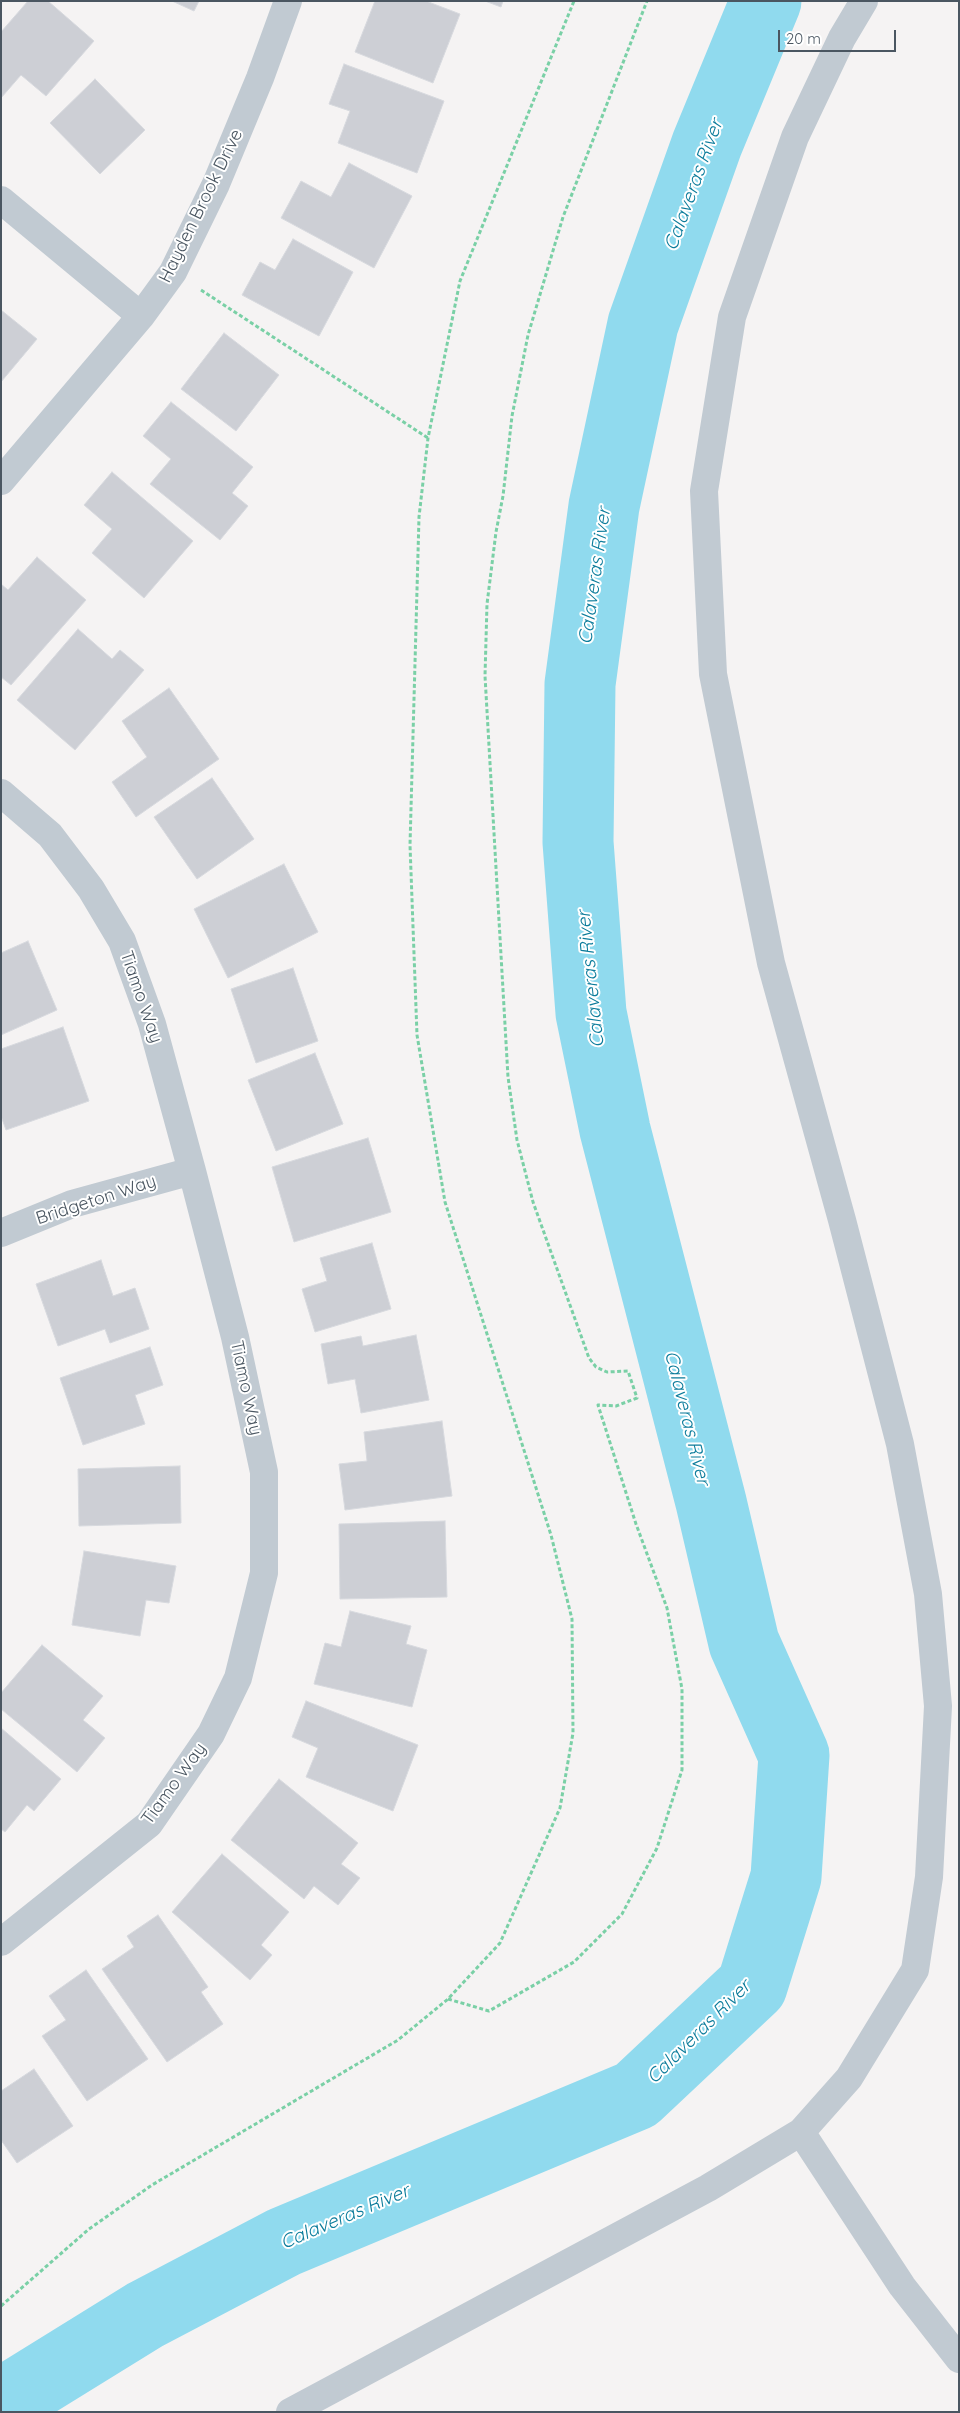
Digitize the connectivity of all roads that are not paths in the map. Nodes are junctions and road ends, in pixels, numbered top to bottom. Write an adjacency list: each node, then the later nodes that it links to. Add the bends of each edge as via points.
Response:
1 (288, 1): 4 (street, Hayden Brook Drive, via 220,176 173,272)
2 (864, 1): 10 (street, via 842,38 795,137 732,316 704,491 713,674 771,963 900,1444 928,1594 938,1706 929,1876 915,1970 849,2078)
3 (1, 200): 4 (street)
4 (141, 316): 5 (street, Hayden Brook Drive)
5 (1, 481)
6 (1, 793): 7 (street, Tiamo Way, via 50,835 91,889 122,941 152,1024)
7 (192, 1171): 8 (street, Bridgeton Way, via 72,1204); 9 (street, Tiamo Way, via 235,1337 264,1472 264,1573 238,1678 211,1734 150,1824)
8 (1, 1233)
9 (1, 1942)
10 (801, 2132): 11 (street, via 902,2286); 12 (street, via 708,2188)
11 (959, 2359)
12 (290, 2412)

